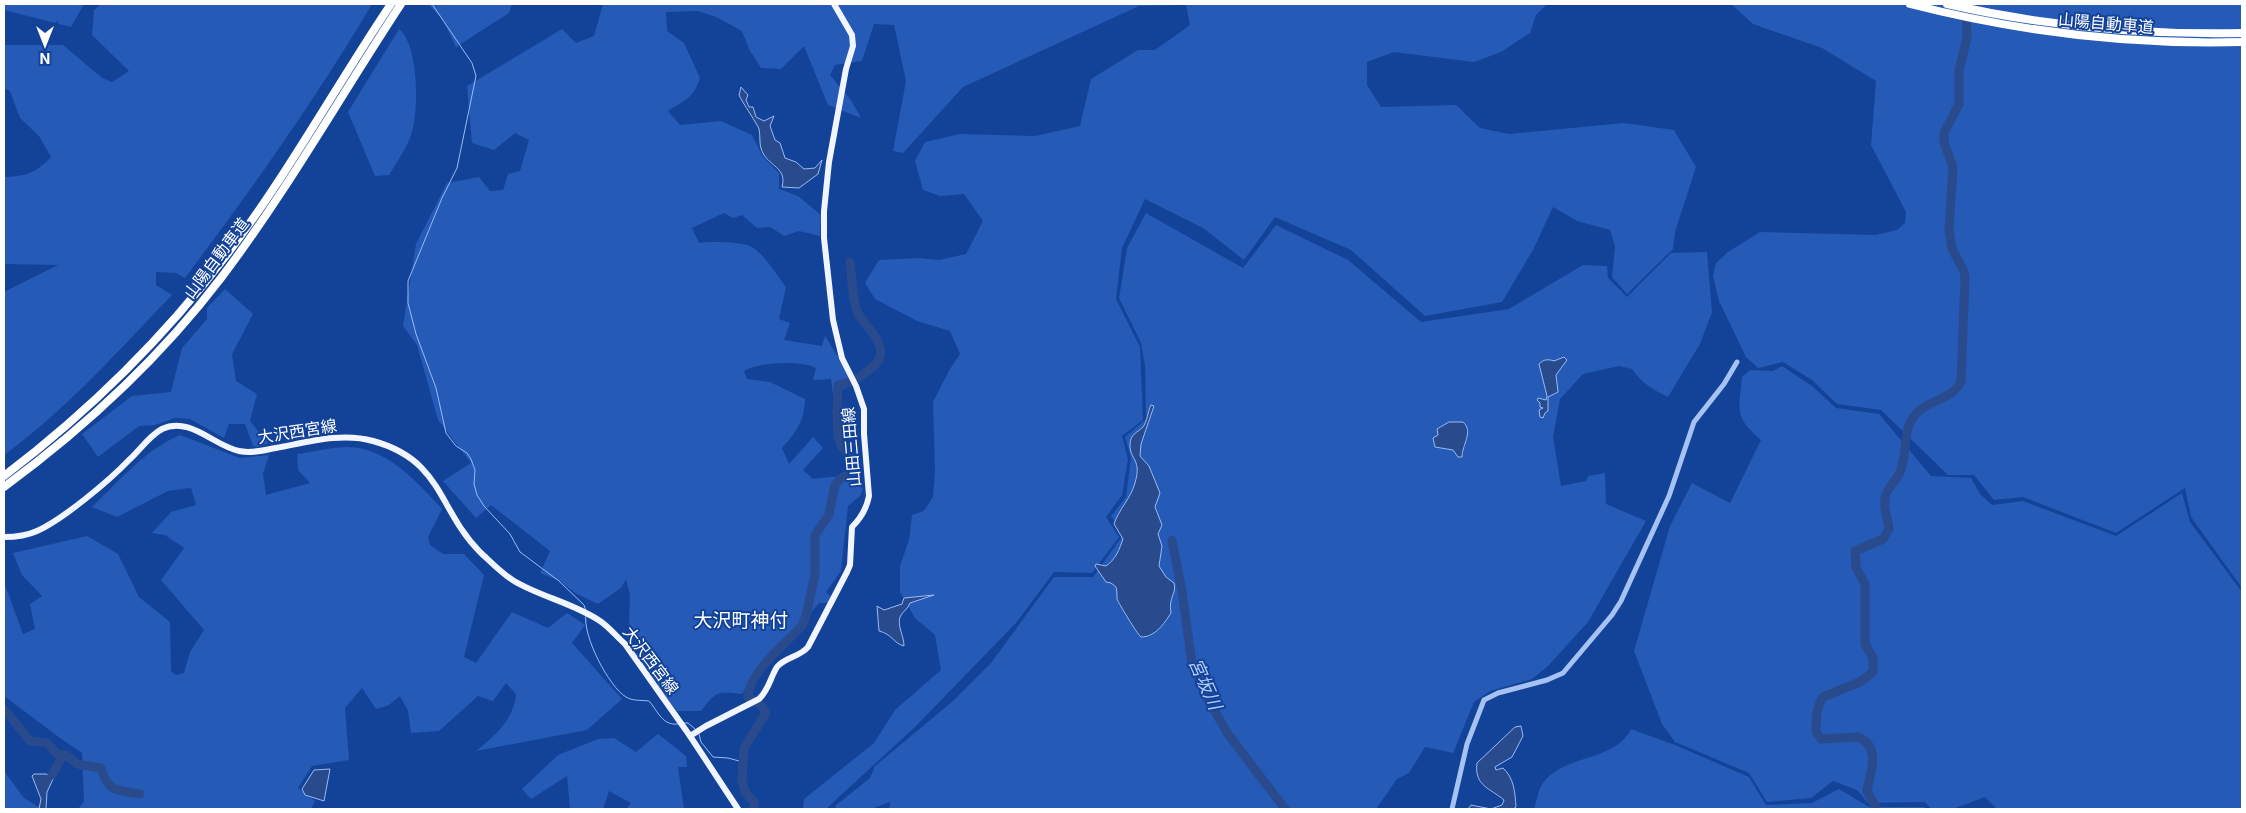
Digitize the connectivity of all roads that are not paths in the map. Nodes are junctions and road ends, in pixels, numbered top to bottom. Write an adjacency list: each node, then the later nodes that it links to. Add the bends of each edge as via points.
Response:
1 (391, 4): 9 (highway, 山陽自動車道, via 286,169 213,273 124,374)
2 (402, 4): 10 (highway, 山陽自動車道, via 257,228 199,305 124,385 67,438)
3 (834, 4): 12 (main road, 山田三田線, via 852,35 853,46 829,162 824,238 833,320 842,358 864,408 869,496 861,516 852,527 850,565 805,651 778,667 765,693 754,702)
4 (1910, 4): 7 (highway, 山陽自動車道, via 2061,34 2161,42)
5 (1947, 4): 6 (highway, 山陽自動車道, via 2012,17 2109,29)
6 (2242, 33)
7 (2242, 42)
8 (1737, 362): 14 (street, via 1694,422 1669,496 1621,601 1563,672 1484,700 1467,744)
9 (4, 476)
10 (4, 487)
11 (4, 537): 12 (main road, 大沢西宮線, via 30,534 57,519 113,476 148,440 165,428 189,428 226,447 244,452 333,438 358,438 390,447 436,482 468,538 500,570 522,585 607,627 624,644 681,723)
12 (695, 733): 13 (main road)
13 (738, 809)
14 (1452, 809)

